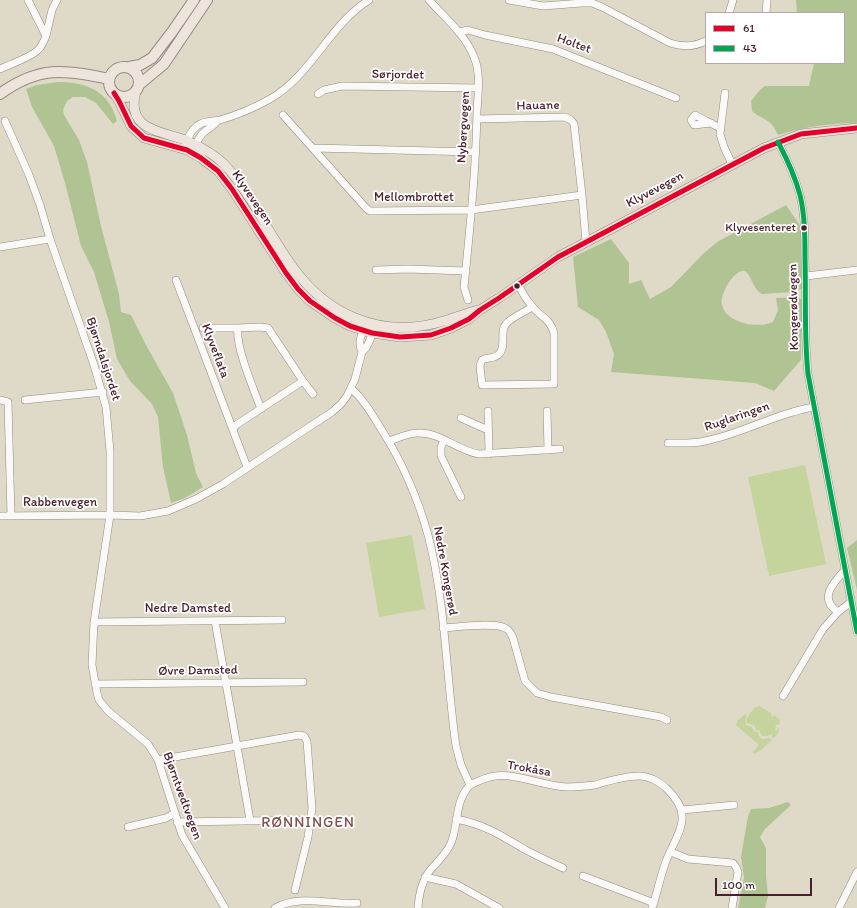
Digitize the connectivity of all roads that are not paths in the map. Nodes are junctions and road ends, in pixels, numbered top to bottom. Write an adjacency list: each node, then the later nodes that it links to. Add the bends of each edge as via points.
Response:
1 (28, 0): 14 (street)
2 (57, 0): 14 (street)
3 (194, 0): 16 (highway, via 152,58 140,65)
4 (207, 0): 19 (highway, via 164,64)
5 (369, 0): 29 (street, via 343,22 303,73 290,85 256,107)
6 (429, 0): 13 (street, Nybergvegen)
7 (509, 0): 10 (street, via 543,6)
8 (733, 0): 11 (street)
9 (767, 0): 12 (street)
10 (591, 2): 15 (street, via 678,46 694,46)
11 (729, 12)
12 (766, 12)
13 (459, 32): 20 (street, Nybergvegen, via 477,64); 25 (street, Holtet, via 468,30 553,49)
14 (46, 36): 17 (street, via 38,50)
15 (705, 41)
16 (129, 67): 18 (highway, via 116,68); 19 (highway, via 138,75)
17 (0, 69)
18 (109, 79): 21 (highway); 23 (highway, via 73,72 43,73 31,76)
19 (138, 88): 21 (highway, via 133,95 123,97); 35 (main road, Klyvevegen, via 133,104 140,121 156,132)
20 (478, 88): 24 (street, Sørjordet, via 342,86); 27 (street, Nybergvegen)
21 (114, 93): 35 (main road, Klyvevegen, via 136,133 152,141)
22 (725, 93): 31 (street)
23 (0, 94)
24 (318, 94)
25 (676, 98)
26 (283, 115): 36 (street, Mellombrottet)
27 (477, 119): 37 (street, Nybergvegen); 39 (street, Hauane, via 565,117 571,120 574,124)
28 (5, 121): 41 (street, Bjørndalsjordet, via 29,175)
29 (217, 121): 34 (street, via 202,134); 35 (street, via 210,120 197,126 190,135)
30 (712, 123): 31 (street)
31 (720, 128): 38 (street, via 724,147)
32 (857, 128): 33 (main road, Klyvevegen, via 801,134)
33 (778, 142): 38 (main road, Klyvevegen); 47 (street, Kongerødvegen, via 791,168 800,195)
34 (196, 145): 35 (main road, Klyvevegen); 53 (main road, Klyvevegen, via 215,156 232,173 304,283 339,310)
35 (187, 146): 56 (main road, Klyvevegen, via 226,180 298,289 321,310)
36 (313, 148): 37 (street); 40 (street, Mellombrottet, via 370,211)
37 (475, 152): 40 (street, Nybergvegen)
38 (732, 164): 42 (main road, Klyvevegen)
39 (582, 195): 40 (street); 42 (street, Hauane)
40 (471, 210): 46 (street, Nybergvegen)
41 (50, 239): 43 (street); 61 (street, Bjørndalsjordet)
42 (586, 242): 49 (main road, Klyvevegen)
43 (0, 247)
44 (376, 270): 46 (street)
45 (857, 270): 47 (street)
46 (466, 271): 50 (street, Nybergvegen, via 464,287)
47 (806, 276): 65 (street, Kongerødvegen, via 806,353)
48 (176, 280): 70 (street, Klyveflata)
49 (518, 284): 51 (street); 52 (main road, Klyvevegen)
50 (468, 300)
51 (532, 307): 51 (street, via 549,321 554,333 554,384 482,385 482,360 500,354 503,348 504,326)
52 (480, 310): 53 (main road, Klyvevegen, via 416,327); 57 (main road, Klyvevegen, via 469,319 431,335 400,337)
53 (371, 324): 56 (street); 57 (street)
54 (203, 328): 55 (street, Klyveflata)
55 (238, 328): 59 (street, Klyveflata, via 268,328); 66 (street, Klyveflata, via 240,350)
56 (363, 331): 57 (main road, Klyvevegen); 58 (street, via 360,346)
57 (372, 333): 58 (street)
58 (362, 352): 60 (street)
59 (303, 381): 62 (street); 66 (street)
60 (351, 388): 73 (street, Nedre Kongerød, via 361,397); 78 (street, via 341,404 332,412)
61 (103, 392): 64 (street); 80 (street, Bjørndalsjordet, via 109,434)
62 (313, 394)
63 (0, 400): 82 (street, Rabbenvegen, via 8,402)
64 (25, 400)
65 (814, 406): 74 (street, Ruglaringen, via 716,439 693,443); 83 (street, Kongerødvegen)
66 (261, 409): 70 (street)
67 (488, 411): 71 (street)
68 (547, 411): 76 (street)
69 (461, 418): 71 (street)
70 (233, 429): 78 (street, Klyveflata)
71 (488, 430): 77 (street)
72 (444, 440): 73 (street, via 417,432); 77 (street, via 475,453); 79 (street, via 441,456)
73 (389, 441): 89 (street, Nedre Kongerød, via 409,482 428,536)
74 (668, 443)
75 (560, 449): 76 (street)
76 (548, 450): 77 (street)
77 (490, 454)
78 (247, 467): 80 (street, via 202,496 168,511 140,516)
79 (461, 497)
80 (110, 515): 82 (street, Rabbenvegen); 88 (street, Bjørntvedtvegen)
81 (0, 516): 82 (street, Rabbenvegen)
82 (11, 516)
83 (845, 570): 84 (street, Kongerødvegen); 85 (street, via 833,585 828,598 830,606)
84 (851, 602): 85 (street); 90 (street, Kongerødvegen)
85 (838, 612): 94 (street, via 823,628)
86 (282, 620): 87 (street, Nedre Damsted)
87 (215, 621): 88 (street, Nedre Damsted); 91 (street)
88 (94, 622): 93 (street, Bjørntvedtvegen, via 92,654)
89 (443, 628): 95 (street, Nedre Kongerød, via 506,628 513,638 526,681 533,690 543,695); 98 (street, via 456,746)
90 (857, 632)
91 (226, 682): 92 (street, Øvre Damsted); 93 (street, Øvre Damsted); 96 (street)
92 (303, 682)
93 (95, 684): 97 (street, Bjørntvedtvegen, via 99,700 108,711 148,744)
94 (783, 696)
95 (667, 720)
96 (237, 746): 97 (street); 103 (street); 104 (street, via 304,736 307,741 312,800)
97 (158, 760): 101 (street, Bjørntvedtvegen)
98 (470, 785): 100 (street, Trokåsa, via 496,776 511,776 567,786 594,785 640,776 664,785); 102 (street, via 461,799)
99 (734, 805): 100 (street)
100 (682, 810): 107 (street, via 681,828)
101 (175, 813): 105 (street, Bjørntvedtvegen); 106 (street, via 166,818)
102 (456, 819): 108 (street, via 487,828); 111 (street, via 453,838 448,848)
103 (250, 820): 104 (street); 105 (street)
104 (311, 820): 112 (street)
105 (177, 822): 115 (street, Bjørntvedtvegen, via 185,844)
106 (128, 827)
107 (671, 852): 114 (street); 119 (street, via 688,859 733,863 738,872)
108 (563, 868)
109 (857, 872): 120 (street)
110 (583, 876): 114 (street)
111 (425, 877): 117 (street); 118 (street, via 456,884)
112 (295, 890)
113 (357, 903): 116 (street, via 307,901 293,902)
114 (653, 905)
115 (225, 908)
116 (275, 908)
117 (418, 908)
118 (499, 908)
119 (732, 908)
120 (840, 908)

